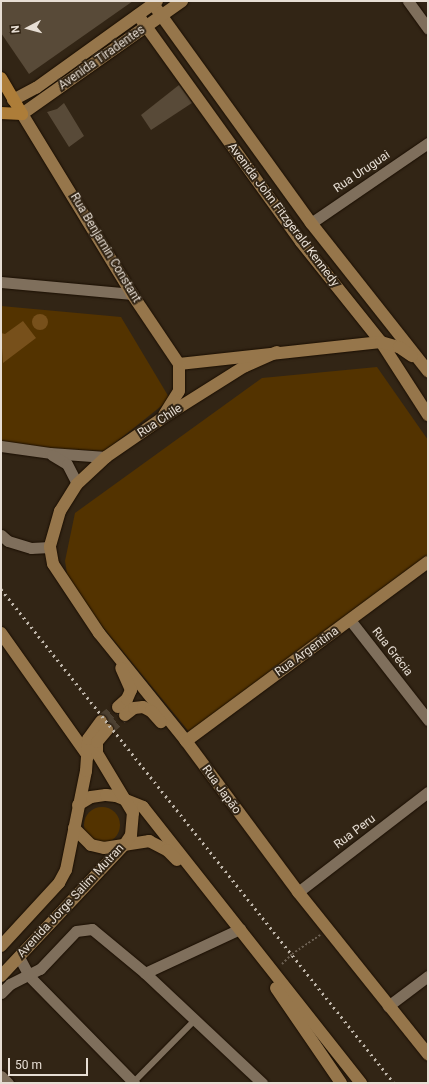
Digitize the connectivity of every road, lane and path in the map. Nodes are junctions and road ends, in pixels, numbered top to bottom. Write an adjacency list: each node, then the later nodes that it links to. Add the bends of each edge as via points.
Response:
1 (182, 1): 5 (main road, Avenida Tiradentes)
2 (408, 1): 7 (street)
3 (155, 2): 4 (main road, Avenida Tiradentes); 5 (main road, Avenida John Fitzgerald Kennedy)
4 (138, 15): 6 (main road, Avenida John Fitzgerald Kennedy); 9 (main road, Avenida Tiradentes, via 36,88)
5 (162, 16): 6 (main road, Avenida Tiradentes); 13 (main road, Avenida John Fitzgerald Kennedy)
6 (146, 27): 11 (main road, Avenida Tiradentes); 16 (main road, Avenida John Fitzgerald Kennedy, via 301,242)
7 (428, 29)
8 (1, 78): 9 (main road, Rua Benjamin Constant)
9 (13, 100): 10 (main road); 11 (main road, Rua Benjamin Constant)
10 (2, 113): 11 (main road)
11 (22, 114): 15 (main road, Rua Benjamin Constant)
12 (428, 143): 13 (street, Rua Uruguai)
13 (311, 223): 19 (main road, Avenida John Fitzgerald Kennedy)
14 (1, 282): 15 (street)
15 (132, 294): 18 (main road, Rua Benjamin Constant)
16 (382, 342): 17 (main road, Rua Chile); 19 (main road, via 399,347); 20 (main road, Avenida John Fitzgerald Kennedy)
17 (277, 352): 18 (main road, Rua Chile); 21 (main road, Rua Chile, via 245,366)
18 (179, 364): 21 (main road, via 179,391)
19 (425, 367)
20 (428, 415)
21 (162, 419): 24 (main road, Rua Chile)
22 (1, 446): 23 (street)
23 (50, 453): 24 (street); 25 (street, via 67,464)
24 (106, 457): 25 (main road, Rua Chile)
25 (77, 484): 26 (main road, Rua Chile)
26 (60, 511): 28 (main road, Rua Japão)
27 (1, 536): 28 (street, via 8,541 31,548)
28 (50, 547): 32 (main road, Rua Japão, via 53,564 60,577)
29 (428, 562): 30 (main road, Rua Argentina)
30 (350, 620): 33 (street, Rua Grécia); 34 (main road, Rua Argentina)
31 (1, 633): 35 (main road)
32 (99, 633): 34 (main road, Rua Japão); 36 (main road, via 128,679 131,690 121,711 143,707 151,711)
33 (428, 720)
34 (186, 742): 36 (main road, Rua Japão)
35 (88, 756): 38 (main road, Avenida Jorge Salim Mutran, via 88,739 104,726 97,742 97,753); 39 (main road, Avenida Jorge Salim Mutran)
36 (211, 778): 42 (main road, Rua Japão)
37 (428, 792): 42 (street, Rua Peru)
38 (126, 800): 39 (main road, via 116,796 99,796); 41 (main road, Avenida Jorge Salim Mutran, via 133,813 133,826); 44 (main road, via 142,807 154,820)
39 (78, 805): 40 (main road, Avenida Jorge Salim Mutran)
40 (74, 828): 41 (main road, via 91,845 104,848); 45 (main road, Avenida Jorge Salim Mutran, via 66,870 59,883)
41 (125, 844): 44 (main road, via 139,841 158,843 179,862); 46 (main road, Avenida Jorge Salim Mutran)
42 (298, 892): 43 (main road, Rua Japão)
43 (328, 930): 47 (path, via 281,962); 53 (main road, Rua Japão)
44 (237, 931): 48 (street); 60 (main road); 61 (main road)
45 (1, 946)
46 (19, 957): 49 (main road, Avenida Jorge Salim Mutran); 50 (street)
47 (284, 968)
48 (145, 973): 50 (street, via 92,929 82,929 76,931 40,969); 54 (street)
49 (1, 976)
50 (28, 976): 52 (street, via 10,984); 58 (street)
51 (428, 976): 53 (street)
52 (1, 993)
53 (388, 1006): 55 (main road, Rua Japão)
54 (194, 1021): 58 (lane); 59 (street)
55 (428, 1054)
56 (1, 1076): 57 (street)
57 (8, 1083)
58 (133, 1083)
59 (262, 1083)
60 (341, 1083)
61 (361, 1083)

